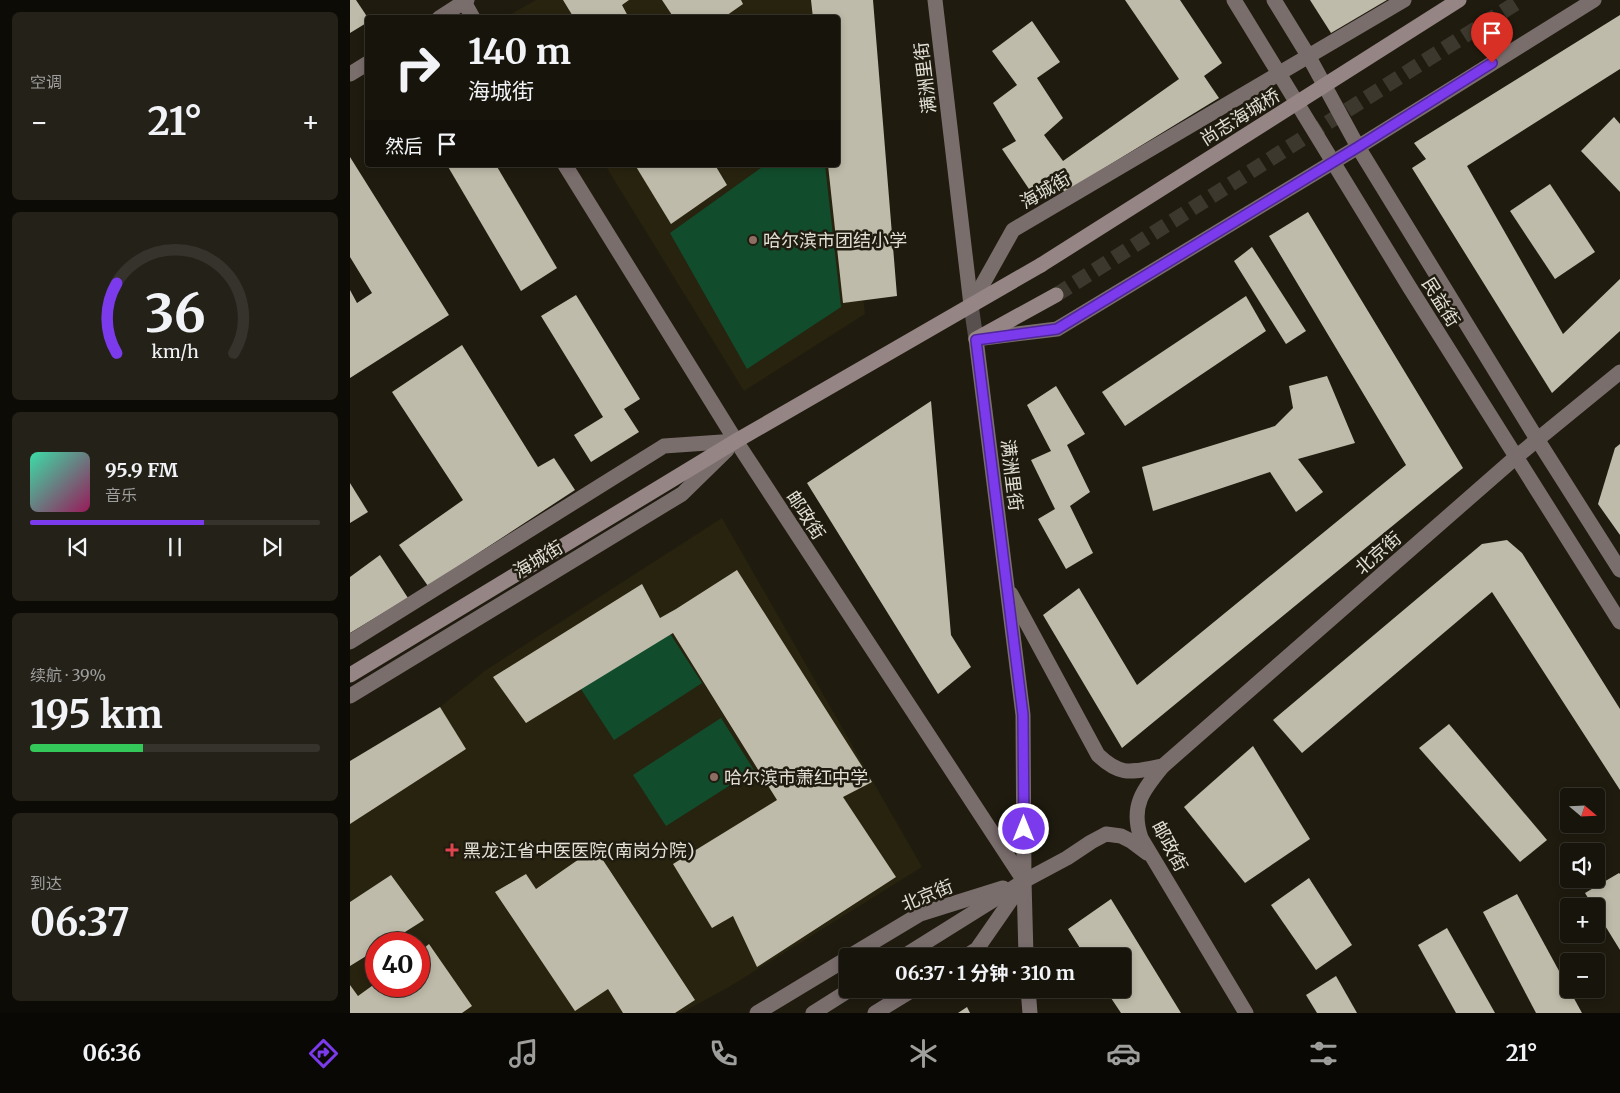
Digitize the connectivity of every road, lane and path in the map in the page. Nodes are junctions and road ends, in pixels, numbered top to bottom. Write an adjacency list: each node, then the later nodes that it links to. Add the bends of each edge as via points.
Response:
1 (935, 0): 18 (main road, 满洲里街)
2 (1234, 0): 12 (main road, 民益街)
3 (1274, 0): 10 (main road, 民益街)
4 (1404, 0): 10 (main road, 海城街)
5 (1459, 0): 18 (main road, 尚志海城桥, bridge, via 1041,265)
6 (1594, 0): 14 (main road)
7 (464, 1): 8 (main road); 9 (main road)
8 (443, 15)
9 (471, 15)
10 (1309, 57): 12 (main road, 海城街); 14 (main road, 民益街)
11 (365, 65): 13 (main road)
12 (1279, 73): 15 (main road, 民益街); 18 (main road, 海城街, via 1013,230)
13 (350, 74)
14 (1358, 147): 15 (main road); 21 (main road, 民益街)
15 (1333, 162): 19 (main road, via 1057,329); 23 (main road, 民益街)
16 (566, 167): 22 (main road, 邮政街)
17 (1056, 295): 19 (main road)
18 (971, 305): 19 (street, 满洲里街); 22 (main road, 海城街)
19 (976, 340): 25 (main road, 满洲里街)
20 (1620, 372): 21 (main road, 北京街)
21 (1537, 439): 23 (main road, 北京街); 24 (main road, 民益街)
22 (736, 441): 27 (main road, 海城街, via 664,446); 28 (main road, 海城街); 29 (main road, 海城街, via 682,494); 32 (main road, 邮政街)
23 (1516, 457): 26 (main road, 民益街); 30 (main road, 北京街)
24 (1620, 570)
25 (1007, 587): 30 (main road, via 1098,755 1120,771); 32 (main road, 满洲里街, via 1023,715)
26 (1620, 622)
27 (350, 642)
28 (350, 674)
29 (350, 696)
30 (1163, 766): 31 (main road, 邮政街, via 1142,793 1136,816 1140,838)
31 (1150, 856): 32 (main road, via 1121,836 1106,834); 45 (main road, 邮政街)
32 (1024, 881): 33 (main road, 北京街, via 920,914); 34 (main road, 北京街); 35 (main road); 36 (main road, 满洲里街)
33 (864, 948)
34 (917, 948)
35 (978, 948)
36 (1026, 948)
37 (839, 963): 41 (main road, 北京街)
38 (839, 997): 42 (main road)
39 (899, 998): 43 (main road)
40 (1029, 998): 44 (main road)
41 (757, 1013)
42 (813, 1013)
43 (875, 1013)
44 (1030, 1013)
45 (1246, 1013)

